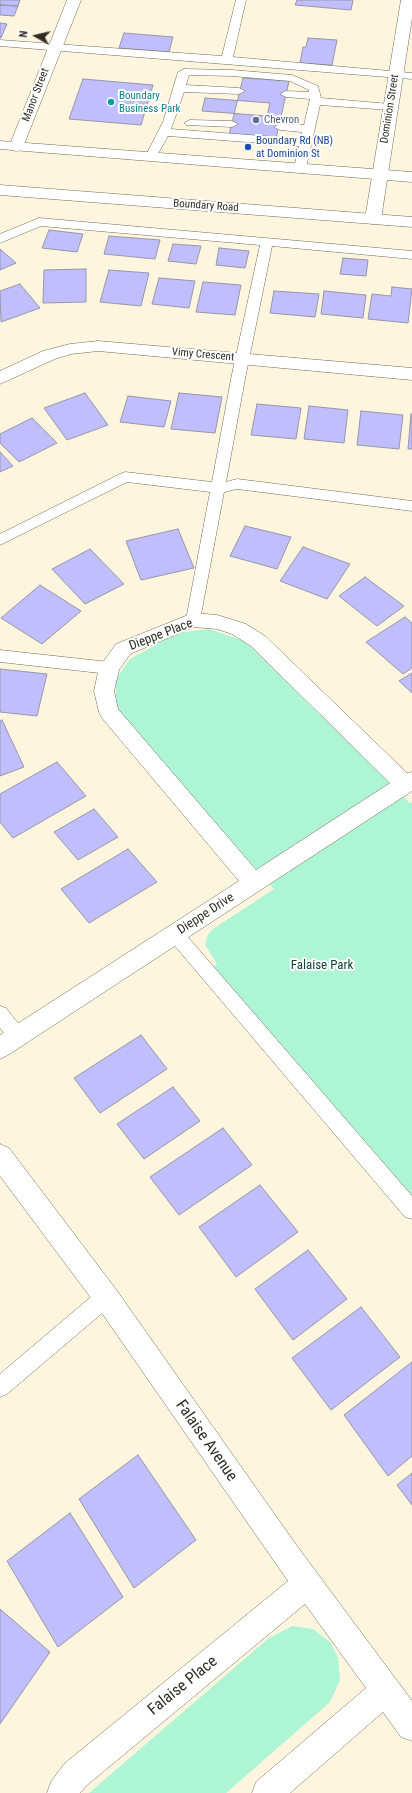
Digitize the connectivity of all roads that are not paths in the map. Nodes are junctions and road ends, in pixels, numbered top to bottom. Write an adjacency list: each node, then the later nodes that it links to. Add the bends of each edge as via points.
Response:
1 (74, 0): 5 (street, Manor Street)
2 (241, 0): 6 (lane)
3 (408, 0): 7 (street, Dominion Street)
4 (0, 44): 5 (lane)
5 (54, 48): 6 (lane); 20 (street, Manor Street)
6 (227, 60): 7 (lane)
7 (395, 75): 8 (lane); 13 (street, Dominion Street)
8 (412, 76)
9 (179, 88): 10 (lane); 12 (lane, via 184,72 292,78 314,88); 15 (lane)
10 (239, 91)
11 (286, 94): 12 (lane)
12 (315, 99): 13 (lane); 17 (lane)
13 (390, 107): 23 (street, Dominion Street)
14 (232, 124): 15 (lane)
15 (167, 127): 18 (lane); 21 (lane)
16 (280, 127): 17 (lane)
17 (308, 129): 18 (lane)
18 (305, 143): 22 (lane)
19 (0, 145): 20 (street)
20 (16, 147): 21 (street)
21 (151, 157): 22 (street)
22 (300, 168): 23 (street)
23 (379, 175): 24 (street); 26 (street, Dominion Street)
24 (412, 177)
25 (0, 190): 26 (street, Boundary Road)
26 (373, 219): 27 (street, Boundary Road)
27 (412, 222)
28 (0, 239): 29 (lane, via 39,222)
29 (267, 243): 30 (lane); 31 (lane)
30 (412, 255)
31 (243, 358): 32 (street, Vimy Crescent); 33 (street, Vimy Crescent, via 98,346 70,349 49,355); 34 (lane)
32 (412, 374)
33 (0, 378)
34 (219, 488): 35 (lane, via 237,484); 36 (lane, via 125,477); 37 (lane)
35 (412, 506)
36 (0, 540)
37 (193, 620): 39 (street, Dieppe Place, via 124,649); 40 (street, Dieppe Place, via 217,622 239,629 258,641)
38 (0, 656): 39 (lane)
39 (108, 668): 41 (street, via 104,691 109,712)
40 (408, 783): 41 (street, Dieppe Drive)
41 (254, 883): 42 (street, Dieppe Drive)
42 (175, 934): 44 (street, Dieppe Drive); 46 (lane)
43 (0, 1014): 44 (lane)
44 (9, 1043)
45 (0, 1156): 47 (street, Falaise Avenue)
46 (412, 1210)
47 (106, 1297): 48 (lane); 49 (street, Falaise Avenue)
48 (0, 1387)
49 (307, 1584): 50 (street, Falaise Avenue); 52 (street, Falaise Place, via 75,1775)
50 (386, 1690): 51 (street, Falaise Avenue); 53 (street)
51 (412, 1726)
52 (62, 1793)
53 (267, 1793)

